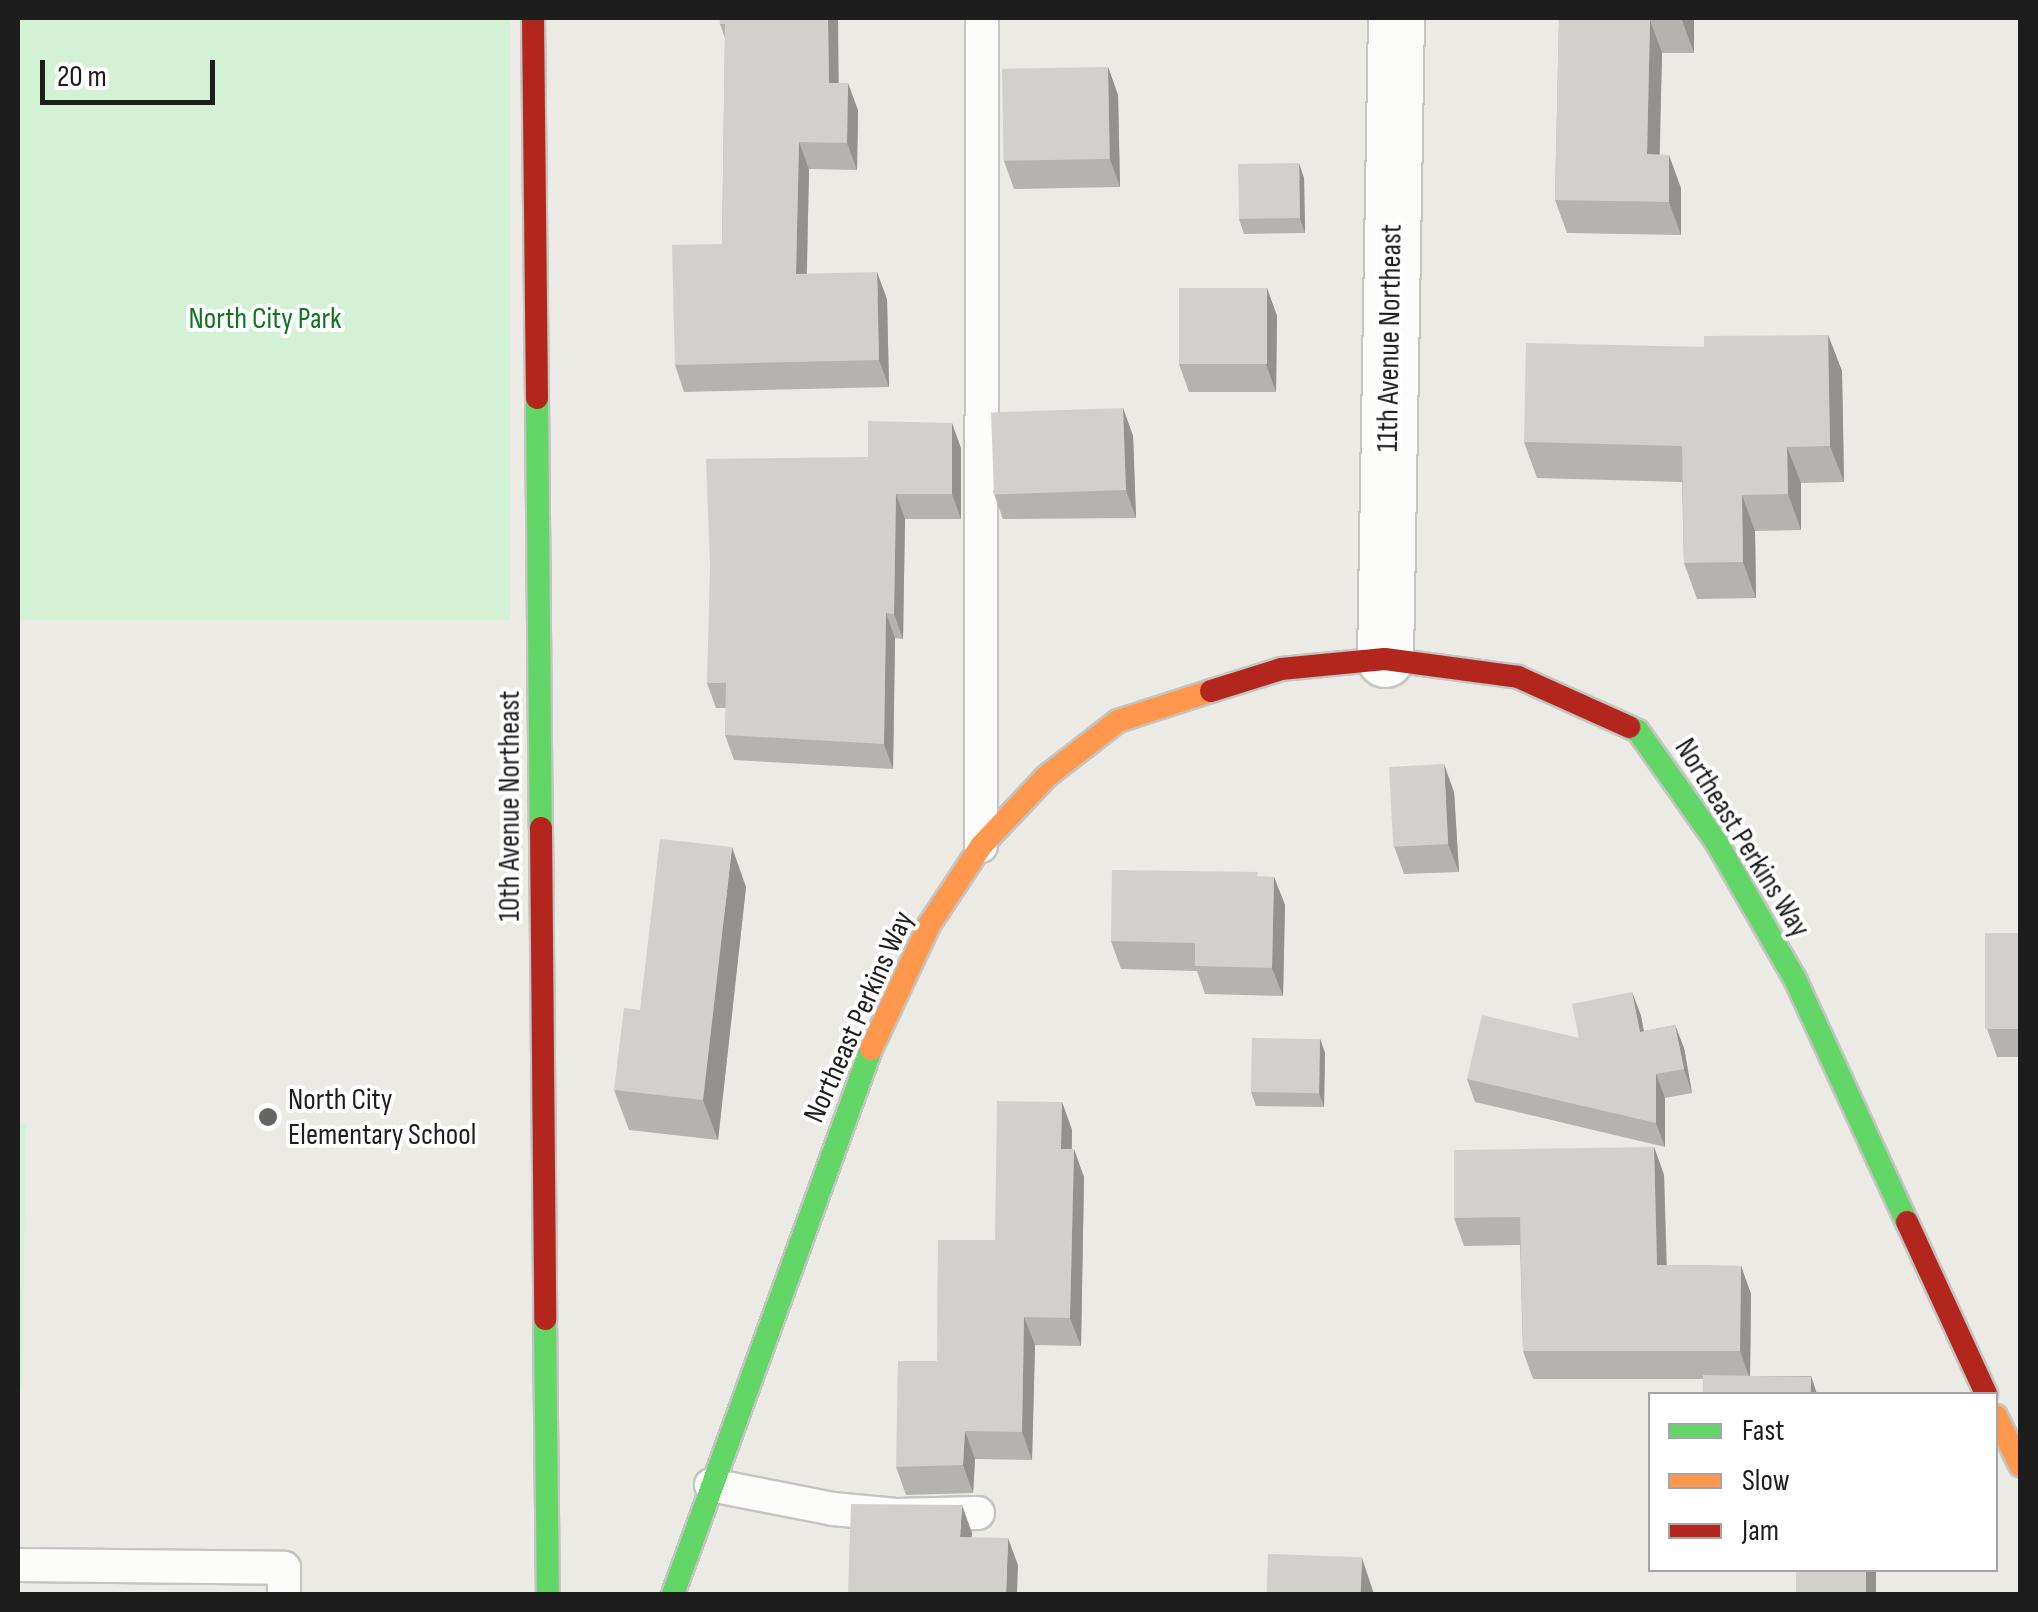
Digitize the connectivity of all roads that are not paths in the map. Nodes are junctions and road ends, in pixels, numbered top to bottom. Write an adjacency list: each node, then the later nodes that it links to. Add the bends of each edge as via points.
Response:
1 (534, 18): 13 (main road, 10th Avenue Northeast)
2 (982, 18): 5 (lane)
3 (1396, 18): 4 (street, 11th Avenue Northeast)
4 (1385, 659): 5 (main road, Northeast Perkins Way, via 1281,668 1118,721 1047,776); 6 (main road, Northeast Perkins Way, via 1518,677 1638,731 1716,842 1796,979)
5 (981, 846): 9 (main road, Northeast Perkins Way, via 929,925 870,1051)
6 (1985, 1392)
7 (1998, 1420): 8 (main road)
8 (2020, 1465)
9 (711, 1485): 10 (lane, via 833,1510); 14 (main road, Northeast Perkins Way)
10 (978, 1513)
11 (18, 1565): 12 (lane, via 284,1568)
12 (284, 1594)
13 (548, 1594)
14 (673, 1594)

